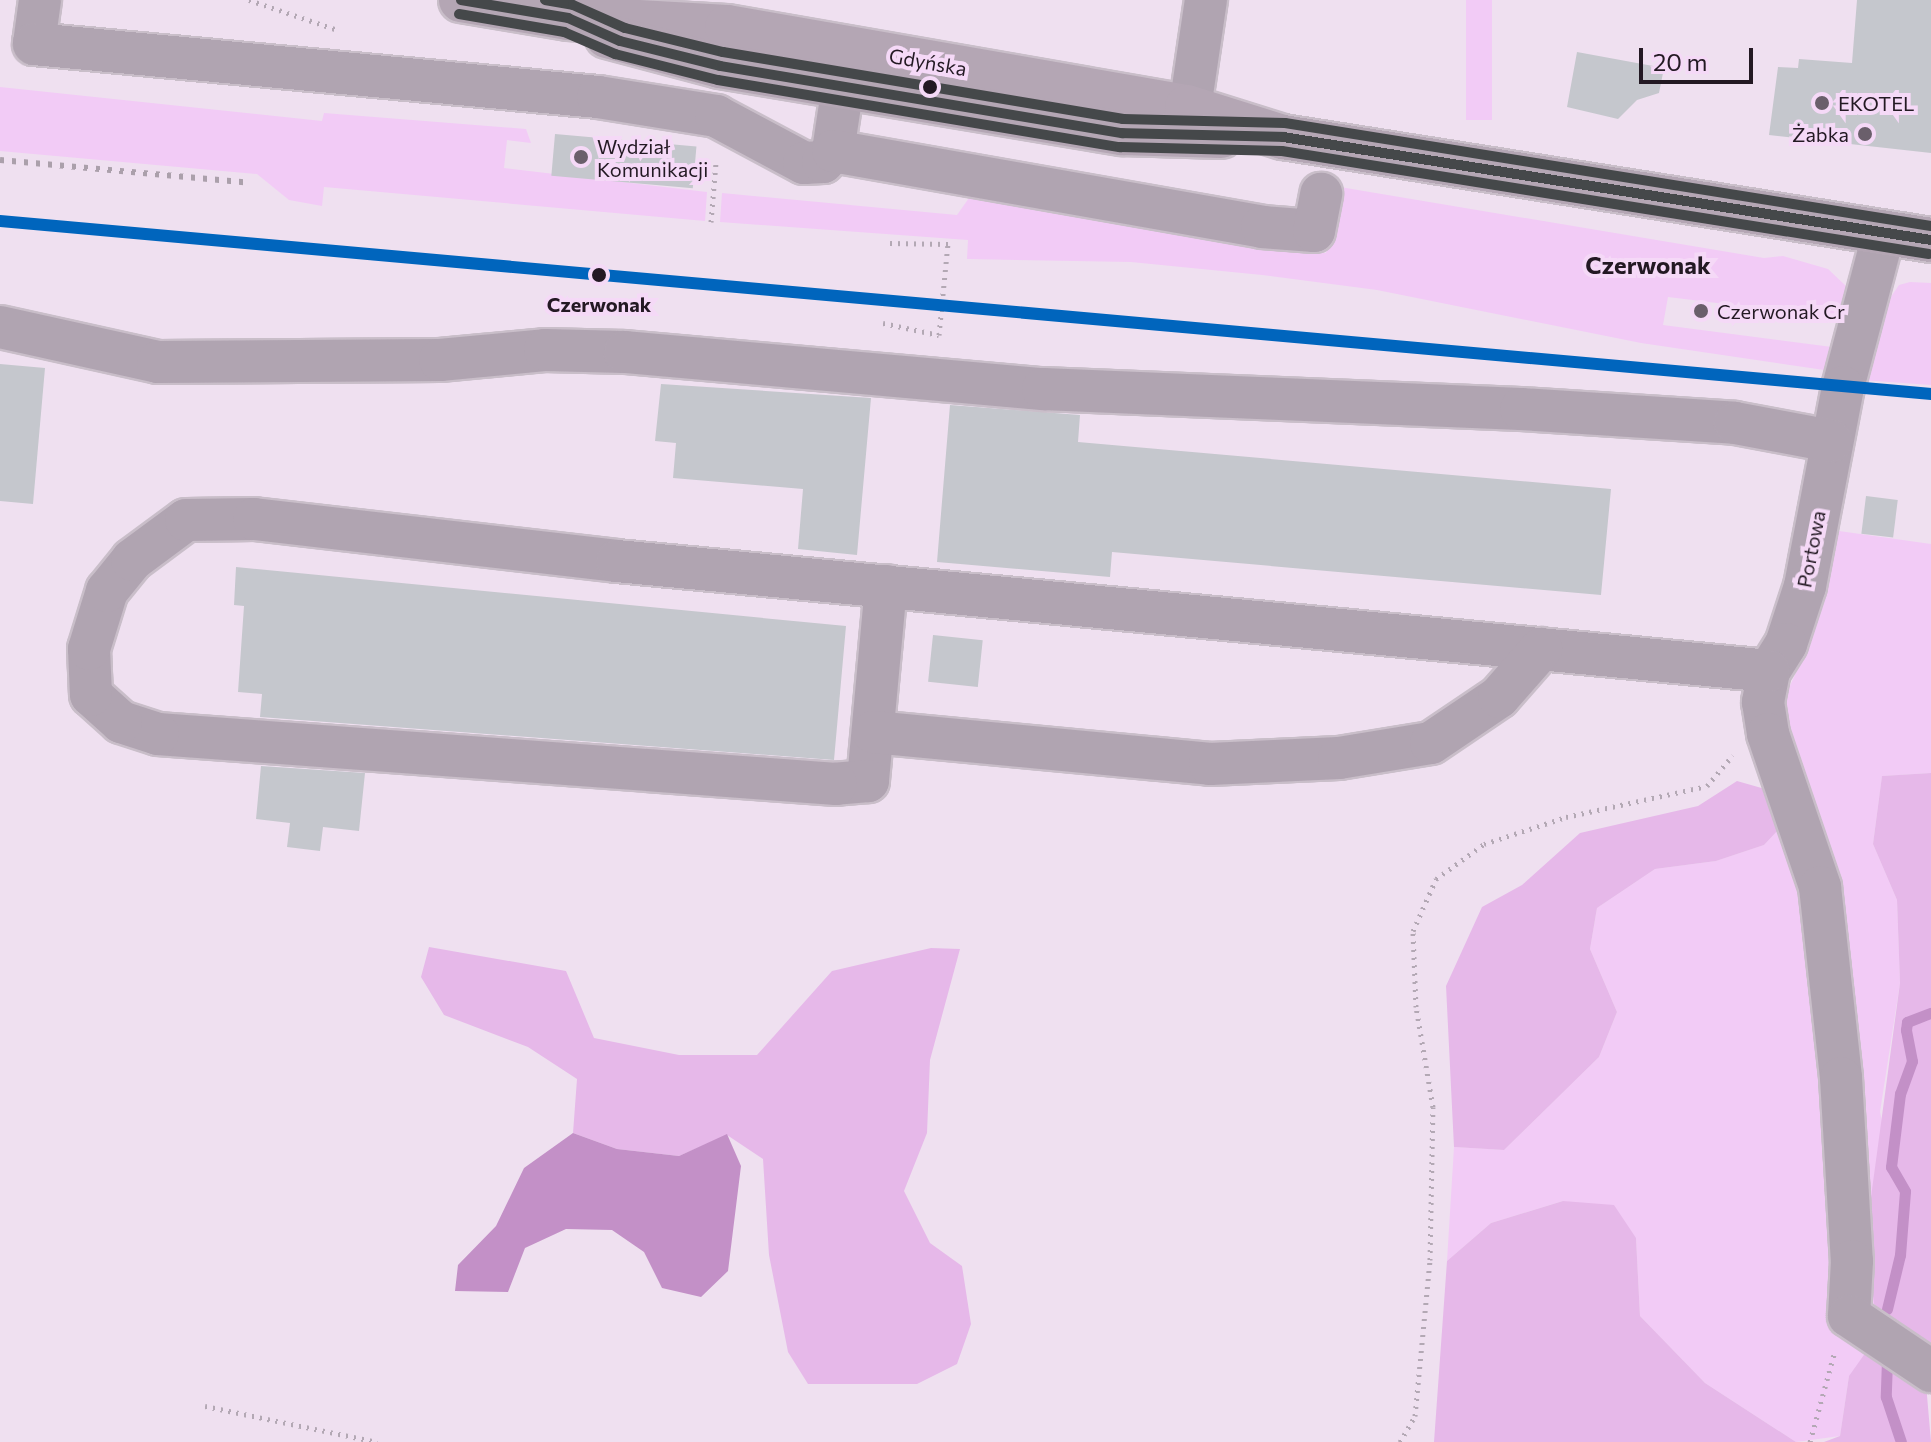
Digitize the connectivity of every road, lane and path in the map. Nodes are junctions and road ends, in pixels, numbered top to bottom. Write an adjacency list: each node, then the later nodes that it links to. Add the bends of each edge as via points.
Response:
1 (40, 0): 5 (street)
2 (461, 0): 4 (main road, Gdyńska)
3 (1206, 0): 8 (street)
4 (569, 9): 6 (main road, Gdyńska, via 727,27); 7 (main road, Gdyńska, via 634,45)
5 (17, 42): 10 (street, via 598,97 716,116 804,163 823,162)
6 (873, 52): 7 (street); 8 (main road, Gdyńska)
7 (843, 86): 8 (main road, Gdyńska, via 1122,133); 10 (street)
8 (1187, 121): 13 (main road, Gdyńska)
9 (717, 151): 12 (path)
10 (833, 151): 11 (street, via 1262,227 1314,231)
11 (1321, 194)
12 (711, 222)
13 (1883, 236): 14 (main road, Gdyńska); 18 (street, Portowa)
14 (1931, 240)
15 (890, 243): 16 (path, via 948,244 939,335)
16 (883, 323)
17 (0, 327): 18 (street, via 158,362 440,360 545,350 625,352 1043,389 1735,423)
18 (1831, 441): 21 (street, Portowa, via 1805,586)
19 (886, 586): 20 (street); 22 (street); 22 (street, via 254,519 186,520 132,560 107,591 89,649 91,695 121,722 158,734 836,784 868,781)
20 (1541, 649): 21 (street); 22 (street, via 1499,697 1431,743 1339,758 1210,764)
21 (1766, 686): 23 (street, via 1768,734 1820,887 1841,1078 1852,1261); 27 (path, via 1731,758 1707,786 1566,817 1484,844 1436,879 1413,931 1416,1007 1433,1107 1431,1244 1415,1416)
22 (873, 732)
23 (1849, 1316): 24 (street); 28 (path)
24 (1931, 1371)
25 (205, 1406): 26 (path)
26 (377, 1442)
27 (1400, 1442)
28 (1810, 1442)

